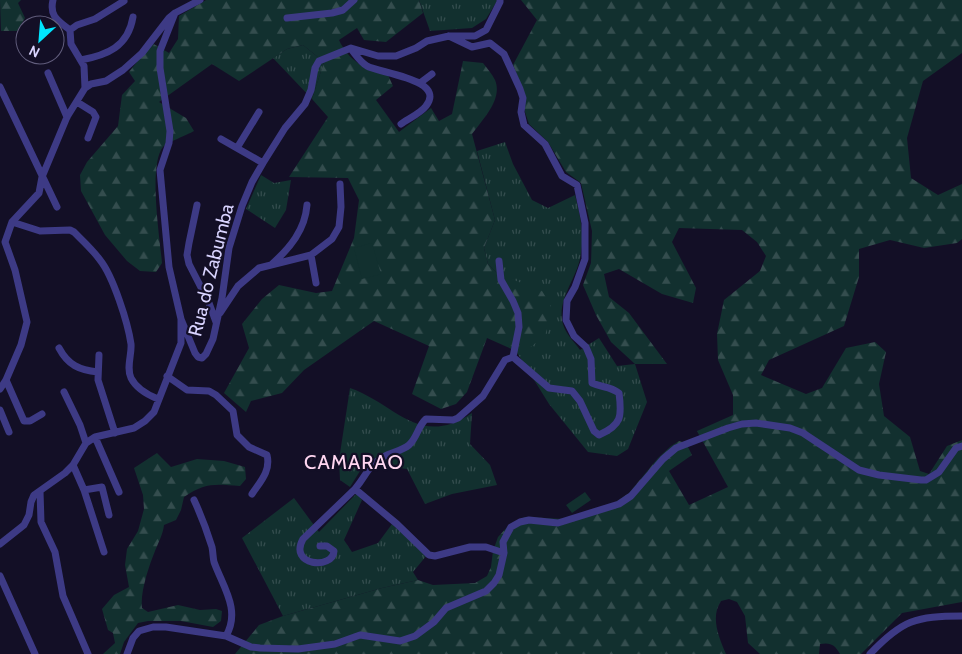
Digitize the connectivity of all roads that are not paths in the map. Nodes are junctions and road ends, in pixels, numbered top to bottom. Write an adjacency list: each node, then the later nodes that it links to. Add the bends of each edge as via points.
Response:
1 (52, 0): 9 (street, via 56,20)
2 (200, 0): 6 (street)
3 (354, 0): 8 (street, via 343,10 332,13)
4 (500, 0): 10 (street, via 486,30 475,36)
5 (124, 1): 9 (street)
6 (175, 12): 17 (street, via 142,53 123,70 106,81); 37 (street, via 160,51 170,131 160,170 169,267)
7 (133, 17): 12 (street, via 131,29 120,44 110,52)
8 (287, 18)
9 (70, 30): 12 (street, via 71,44)
10 (449, 36): 11 (street, via 427,41 396,56 378,56); 41 (street, via 472,47 490,43 504,54 523,98 521,112 524,125 544,144 562,176 577,185 586,223 585,259 567,301 566,320 591,359 592,384 610,387 619,393 620,418 613,429 600,435 594,431 572,391 549,388)
11 (351, 48): 15 (street, via 368,67); 25 (street, Rua do Zabumba, via 316,64 305,104)
12 (81, 60): 17 (street)
13 (48, 72): 20 (street)
14 (432, 74): 15 (street)
15 (420, 83): 21 (street, via 430,96 426,106)
16 (0, 87): 26 (street)
17 (85, 88): 18 (street)
18 (77, 102): 20 (street); 22 (street, via 96,117)
19 (259, 112): 24 (street)
20 (67, 117): 26 (street)
21 (401, 124)
22 (88, 138)
23 (221, 139): 24 (street)
24 (237, 148): 25 (street)
25 (263, 162): 38 (street, Rua do Zabumba, via 234,227)
26 (42, 177): 30 (street); 31 (street, via 37,197)
27 (340, 184): 33 (street, via 339,226 332,239)
28 (197, 205): 38 (street, via 189,243 189,264)
29 (308, 205): 35 (street, via 300,232 282,256)
30 (57, 206)
31 (12, 222): 32 (street); 46 (street, via 40,231 70,230 101,261 114,288 130,339 132,380 144,392)
32 (2, 245): 44 (street, via 15,270 27,322 21,345)
33 (311, 255): 35 (street); 36 (street)
34 (499, 262): 41 (street, via 503,286 518,313 519,327)
35 (271, 264): 38 (street, via 259,268 238,286)
36 (316, 283)
37 (181, 319): 38 (street, Rua do Zabumba, via 195,353 202,358 210,347); 43 (street, Rua do Zabumba, via 181,343)
38 (217, 320)
39 (59, 348): 42 (street, via 73,366)
40 (99, 355): 42 (street)
41 (513, 357): 55 (street, via 502,363 483,396 464,413 453,420 426,419 410,445 371,465)
42 (98, 372): 50 (street)
43 (167, 376): 46 (street, Rua do Zabumba); 59 (street, via 186,390 209,391 216,395 234,412 237,435 249,447 267,455 267,470)
44 (2, 383): 48 (street, via 24,421)
45 (64, 392): 52 (street)
46 (158, 399): 50 (street, Rua do Zabumba, via 154,412 145,421)
47 (0, 410): 49 (street)
48 (42, 414)
49 (9, 432)
50 (115, 433): 51 (street, Rua do Zabumba)
51 (95, 437): 52 (street, Rua do Zabumba); 58 (street)
52 (86, 443): 54 (street, Rua do Zabumba)
53 (962, 446): 65 (street, via 956,448 932,477 926,480 907,479 860,470 790,428 742,424 676,448 631,496 618,504 558,523 520,522 508,531 503,542)
54 (73, 465): 56 (street); 57 (street, Rua do Zabumba)
55 (355, 489): 63 (street, via 303,540 301,555 314,562 325,562 333,557 331,547); 65 (street, via 429,555 470,547 486,547)
56 (84, 490): 61 (street, via 102,487); 64 (street)
57 (40, 491): 62 (street, Rua do Zabumba, via 32,499 24,525); 70 (street, via 41,522 55,552 63,596)
58 (119, 492)
59 (252, 494)
60 (194, 500): 68 (street, via 228,597 232,626)
61 (109, 515)
62 (0, 544)
63 (320, 546)
64 (104, 552)
65 (504, 553): 68 (street, via 499,575 486,590 446,608 415,636 400,641 360,635 335,644 298,649 260,648)
66 (0, 576): 69 (street)
67 (962, 616): 72 (street, via 932,616 915,620 885,638)
68 (226, 636): 71 (street, via 166,627 146,628 138,631)
69 (35, 654)
70 (88, 654)
71 (127, 654)
72 (870, 654)

